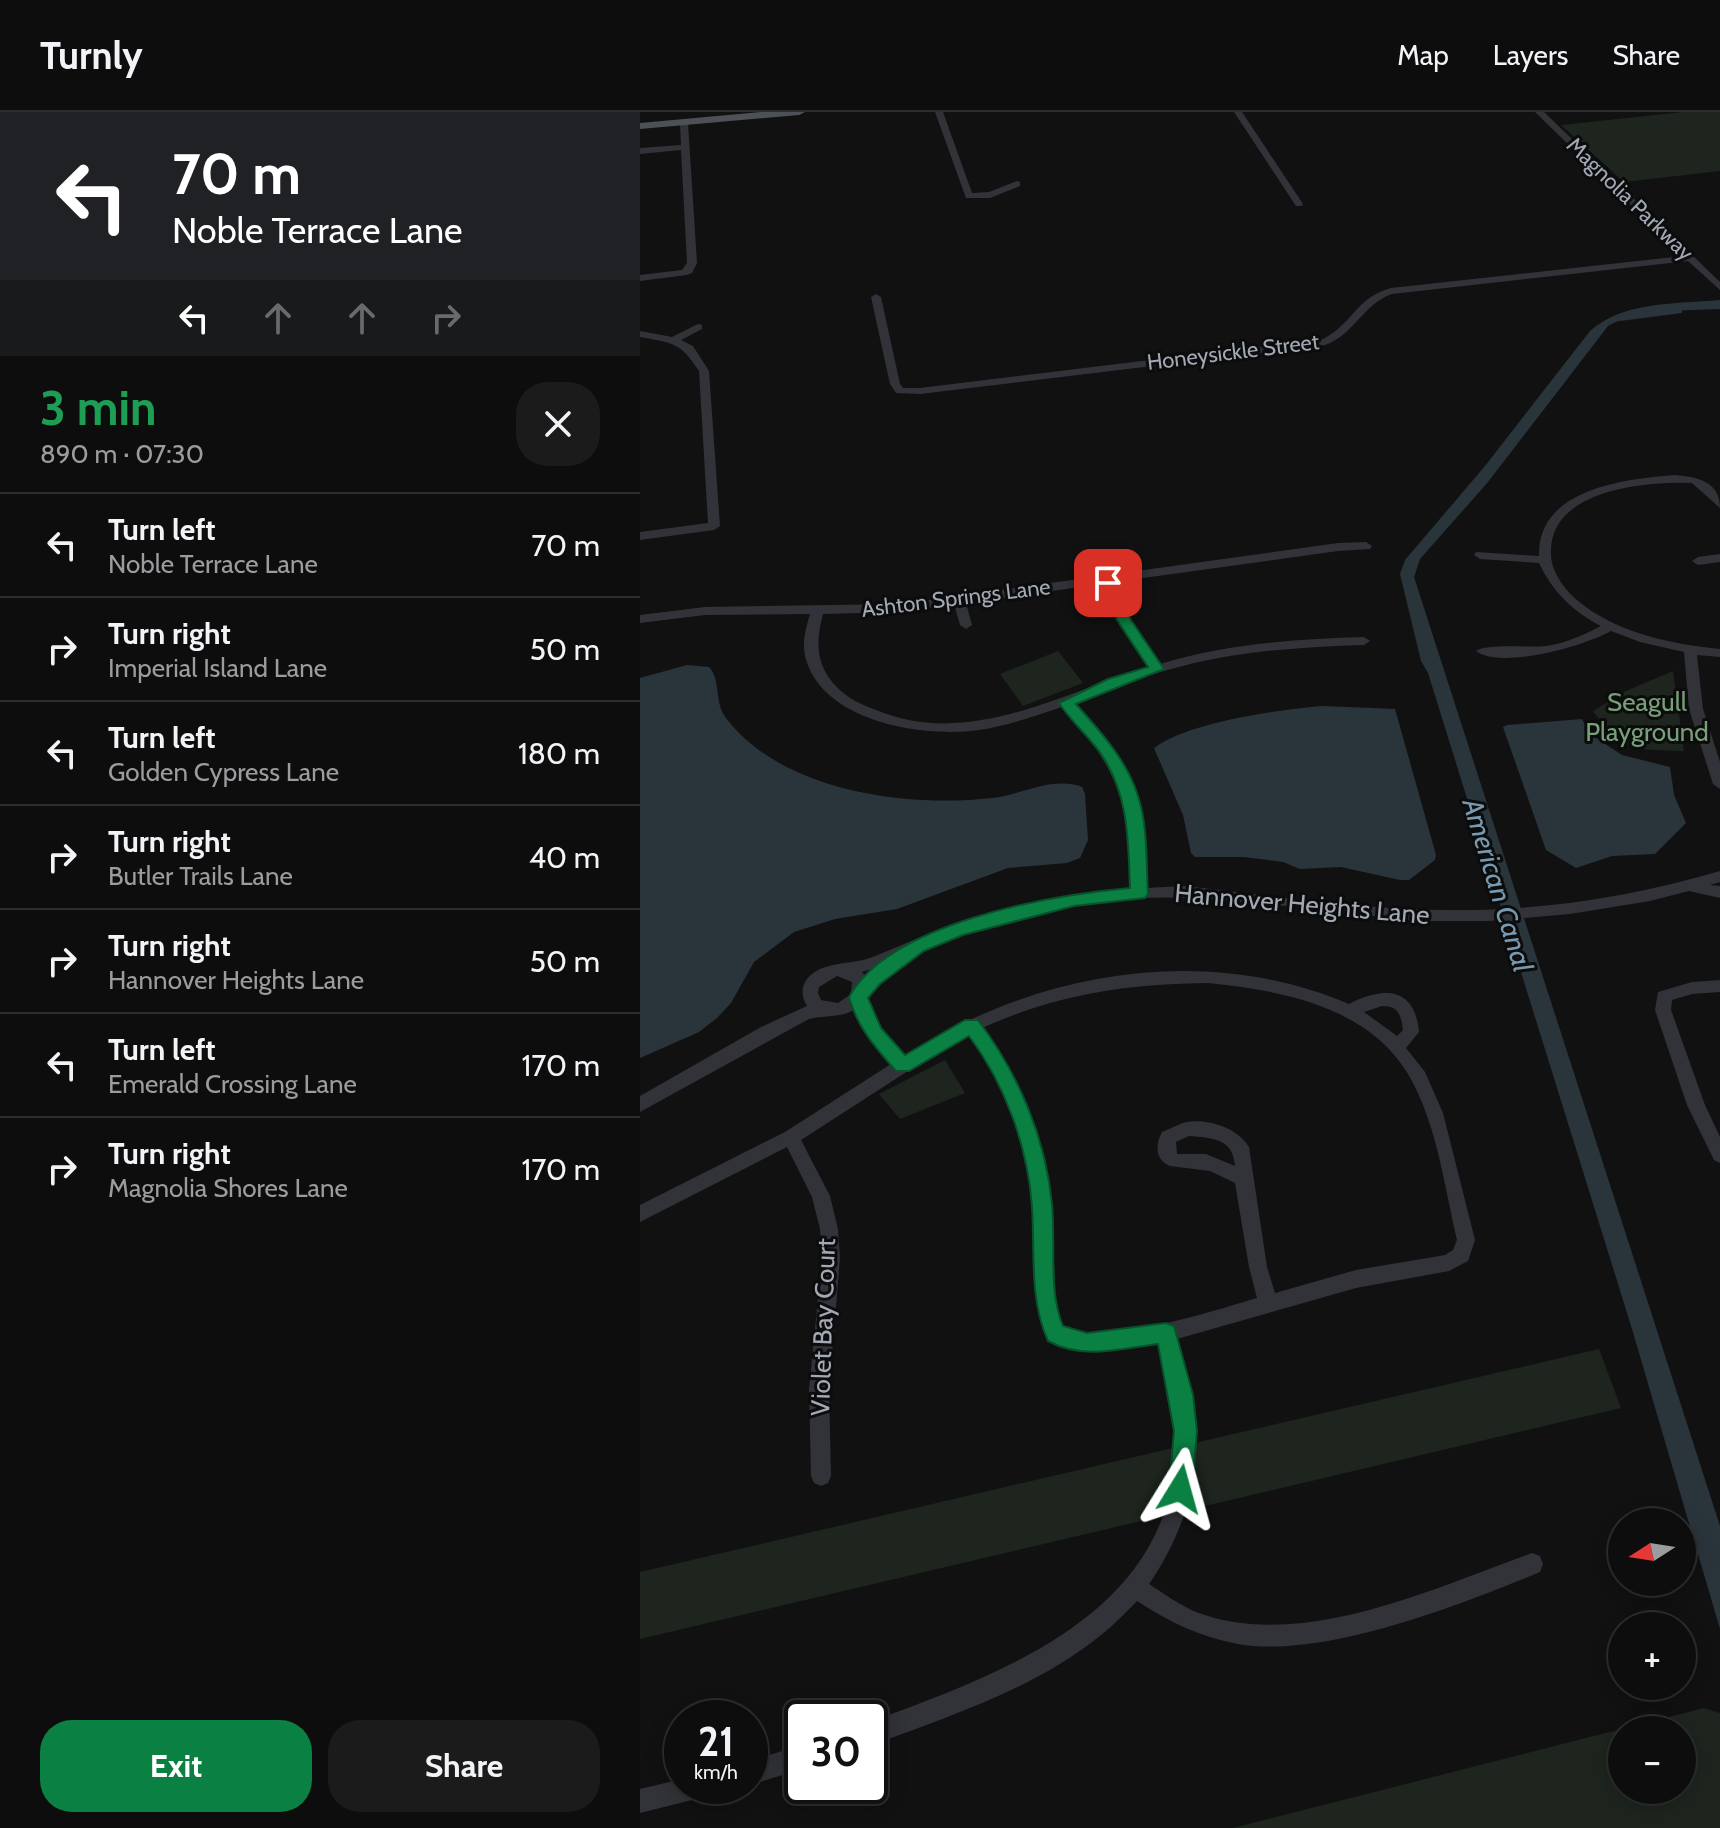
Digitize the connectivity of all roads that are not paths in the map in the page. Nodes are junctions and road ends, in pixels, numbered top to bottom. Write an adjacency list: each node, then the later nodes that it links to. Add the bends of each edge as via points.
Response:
1 (733, 112): 6 (main road)
2 (799, 112): 7 (main road)
3 (939, 112): 11 (street, via 969,196 990,195)
4 (1238, 112): 12 (street)
5 (1539, 112): 13 (street, Magnolia Parkway)
6 (640, 120)
7 (684, 123): 8 (main road); 9 (street)
8 (640, 126)
9 (685, 147): 10 (street); 14 (street, via 692,263 689,271)
10 (640, 151)
11 (1017, 184)
12 (1299, 204)
13 (1690, 258): 15 (street, Magnolia Parkway); 16 (street, Honeysickle Street, via 1379,294 1364,302 1346,332 1325,342 920,391 900,391 895,384)
14 (640, 278)
15 (1720, 287)
16 (876, 297)
17 (698, 327): 19 (street)
18 (640, 334): 19 (street)
19 (673, 340): 21 (street, via 689,348 704,371 714,526)
20 (1720, 504): 25 (street, via 1695,480 1619,485 1586,496 1559,514 1544,543)
21 (640, 536)
22 (1366, 546): 27 (street, Ashton Springs Lane)
23 (1480, 555): 25 (street)
24 (1720, 558): 26 (street)
25 (1545, 560): 32 (street, via 1561,589)
26 (1698, 561)
27 (1107, 580): 28 (street, Ashton Springs Lane); 37 (street, via 1124,620)
28 (959, 600): 29 (street, Ashton Springs Lane, via 864,611); 31 (street)
29 (817, 610): 30 (street, Ashton Springs Lane, via 714,609); 38 (street, via 810,651 817,670 829,689 879,718 911,727 978,726)
30 (640, 619)
31 (966, 625)
32 (1610, 626): 34 (street, via 1549,651); 35 (street)
33 (1364, 641): 37 (street, via 1256,647)
34 (1483, 651)
35 (1690, 652): 36 (street); 39 (street, via 1696,709)
36 (1720, 653)
37 (1157, 669): 38 (street)
38 (1066, 703): 44 (street, via 1106,749 1130,793)
39 (1715, 755): 40 (street)
40 (1720, 784)
41 (1720, 876): 42 (street, Hannover Heights Lane)
42 (1692, 887): 43 (street, Hannover Heights Lane); 44 (street, Hannover Heights Lane, via 1587,905 1415,915 1183,892)
43 (1720, 892)
44 (1139, 894): 45 (street, Hannover Heights Lane, via 1074,900 959,929)
45 (918, 946): 46 (street, Hannover Heights Lane); 49 (street, Hannover Heights Lane)
46 (846, 971): 48 (street, Hannover Heights Lane, via 820,975); 49 (street, via 859,978)
47 (1720, 986): 59 (street, via 1664,996 1663,1010 1696,1105)
48 (810, 988): 50 (street, via 812,1001); 53 (street, Hannover Heights Lane)
49 (860, 994): 50 (street, Hannover Heights Lane, via 847,1007); 54 (street)
50 (827, 1010): 53 (street, Hannover Heights Lane, via 805,1013); 54 (street)
51 (1351, 1011): 52 (street, via 1304,991 1171,977 1065,991); 55 (street); 55 (street, via 1382,997 1406,1008 1411,1032)
52 (971, 1025): 56 (street); 63 (street, via 1010,1085 1034,1158 1048,1317 1055,1334 1087,1343)
53 (767, 1032): 57 (street, Hannover Heights Lane)
54 (874, 1033): 56 (street)
55 (1396, 1047): 62 (street, via 1430,1101 1466,1240 1461,1255 1449,1263 1356,1279)
56 (902, 1065): 58 (street)
57 (640, 1105)
58 (791, 1137): 61 (street); 64 (street, Violet Bay Court, via 821,1196 829,1229 819,1390)
59 (1720, 1155)
60 (1243, 1178): 62 (street)
61 (640, 1214)
62 (1268, 1303): 63 (street)
63 (1166, 1333): 66 (street, via 1181,1395 1186,1454 1169,1530)
64 (821, 1476)
65 (1532, 1564): 66 (street, via 1386,1614 1271,1636 1200,1624)
66 (1136, 1588): 67 (street, via 1083,1637 1043,1661)
67 (888, 1727)
68 (664, 1795): 69 (street)
69 (640, 1801)

